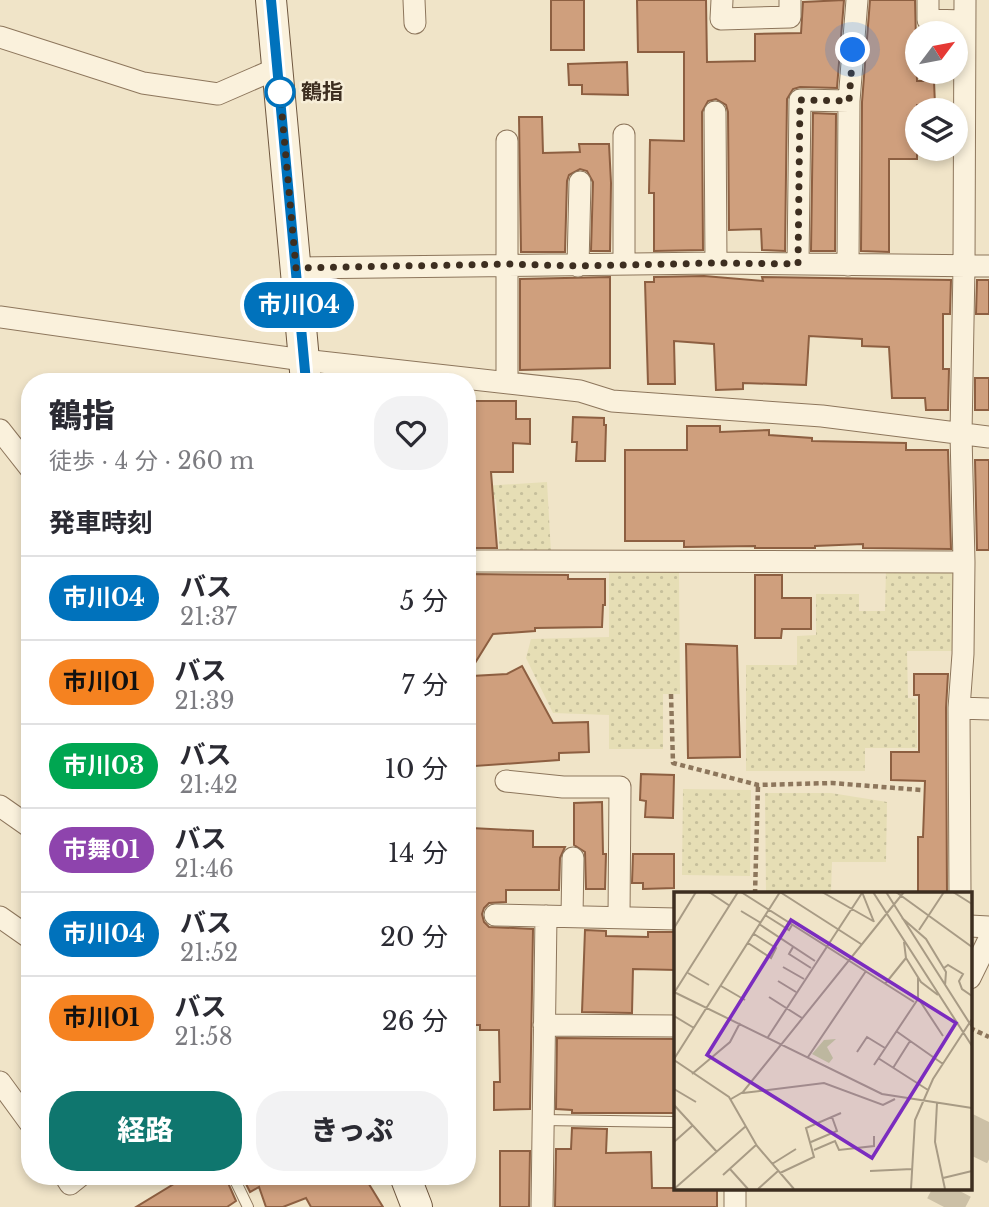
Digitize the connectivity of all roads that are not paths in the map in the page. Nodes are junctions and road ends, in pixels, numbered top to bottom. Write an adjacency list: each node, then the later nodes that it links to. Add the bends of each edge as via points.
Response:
1 (271, 0): 10 (main road)
2 (414, 0): 8 (street)
3 (722, 0): 4 (street, via 722,19 790,17)
4 (790, 0)
5 (857, 0): 11 (street)
6 (928, 0): 7 (street, via 928,20)
7 (964, 10): 21 (street)
8 (415, 23)
9 (0, 37): 10 (street, via 143,83 218,94)
10 (278, 68): 24 (main road)
11 (849, 101): 19 (street, via 800,100); 20 (street)
12 (715, 112): 16 (street)
13 (624, 135): 18 (street)
14 (507, 141): 17 (street)
15 (580, 183): 22 (street)
16 (716, 263): 18 (street); 19 (street)
17 (508, 264): 22 (street); 24 (street); 29 (street)
18 (624, 264): 22 (street)
19 (798, 264): 20 (street)
20 (848, 265): 21 (street)
21 (964, 265): 23 (street); 31 (street)
22 (578, 266)
23 (989, 266)
24 (296, 268): 26 (main road)
25 (0, 317): 26 (street)
26 (304, 371): 27 (street)
27 (341, 373)
28 (476, 380): 29 (street)
29 (507, 382): 31 (street, via 580,391 612,401 822,416)
30 (0, 430): 33 (street)
31 (961, 434): 32 (street); 35 (street)
32 (989, 437)
33 (21, 457)
34 (476, 561): 35 (street)
35 (964, 562): 36 (street)
36 (959, 708): 37 (street); 42 (street)
37 (989, 709)
38 (506, 781): 47 (street, via 620,787)
39 (0, 806): 40 (street)
40 (21, 821)
41 (573, 858): 45 (street)
42 (960, 892)
43 (495, 915): 44 (street)
44 (545, 916): 45 (street); 52 (street)
45 (572, 916): 47 (street)
46 (0, 917): 49 (street)
47 (620, 917): 48 (street)
48 (674, 919)
49 (21, 932)
50 (989, 939): 51 (street)
51 (972, 974)
52 (544, 1025): 53 (street); 56 (street)
53 (674, 1026)
54 (0, 1082): 55 (street)
55 (21, 1111)
56 (542, 1120): 57 (lane); 62 (street)
57 (674, 1122)
58 (237, 1185): 60 (lane)
59 (408, 1185): 61 (main road)
60 (247, 1207)
61 (417, 1207)
62 (542, 1207)

